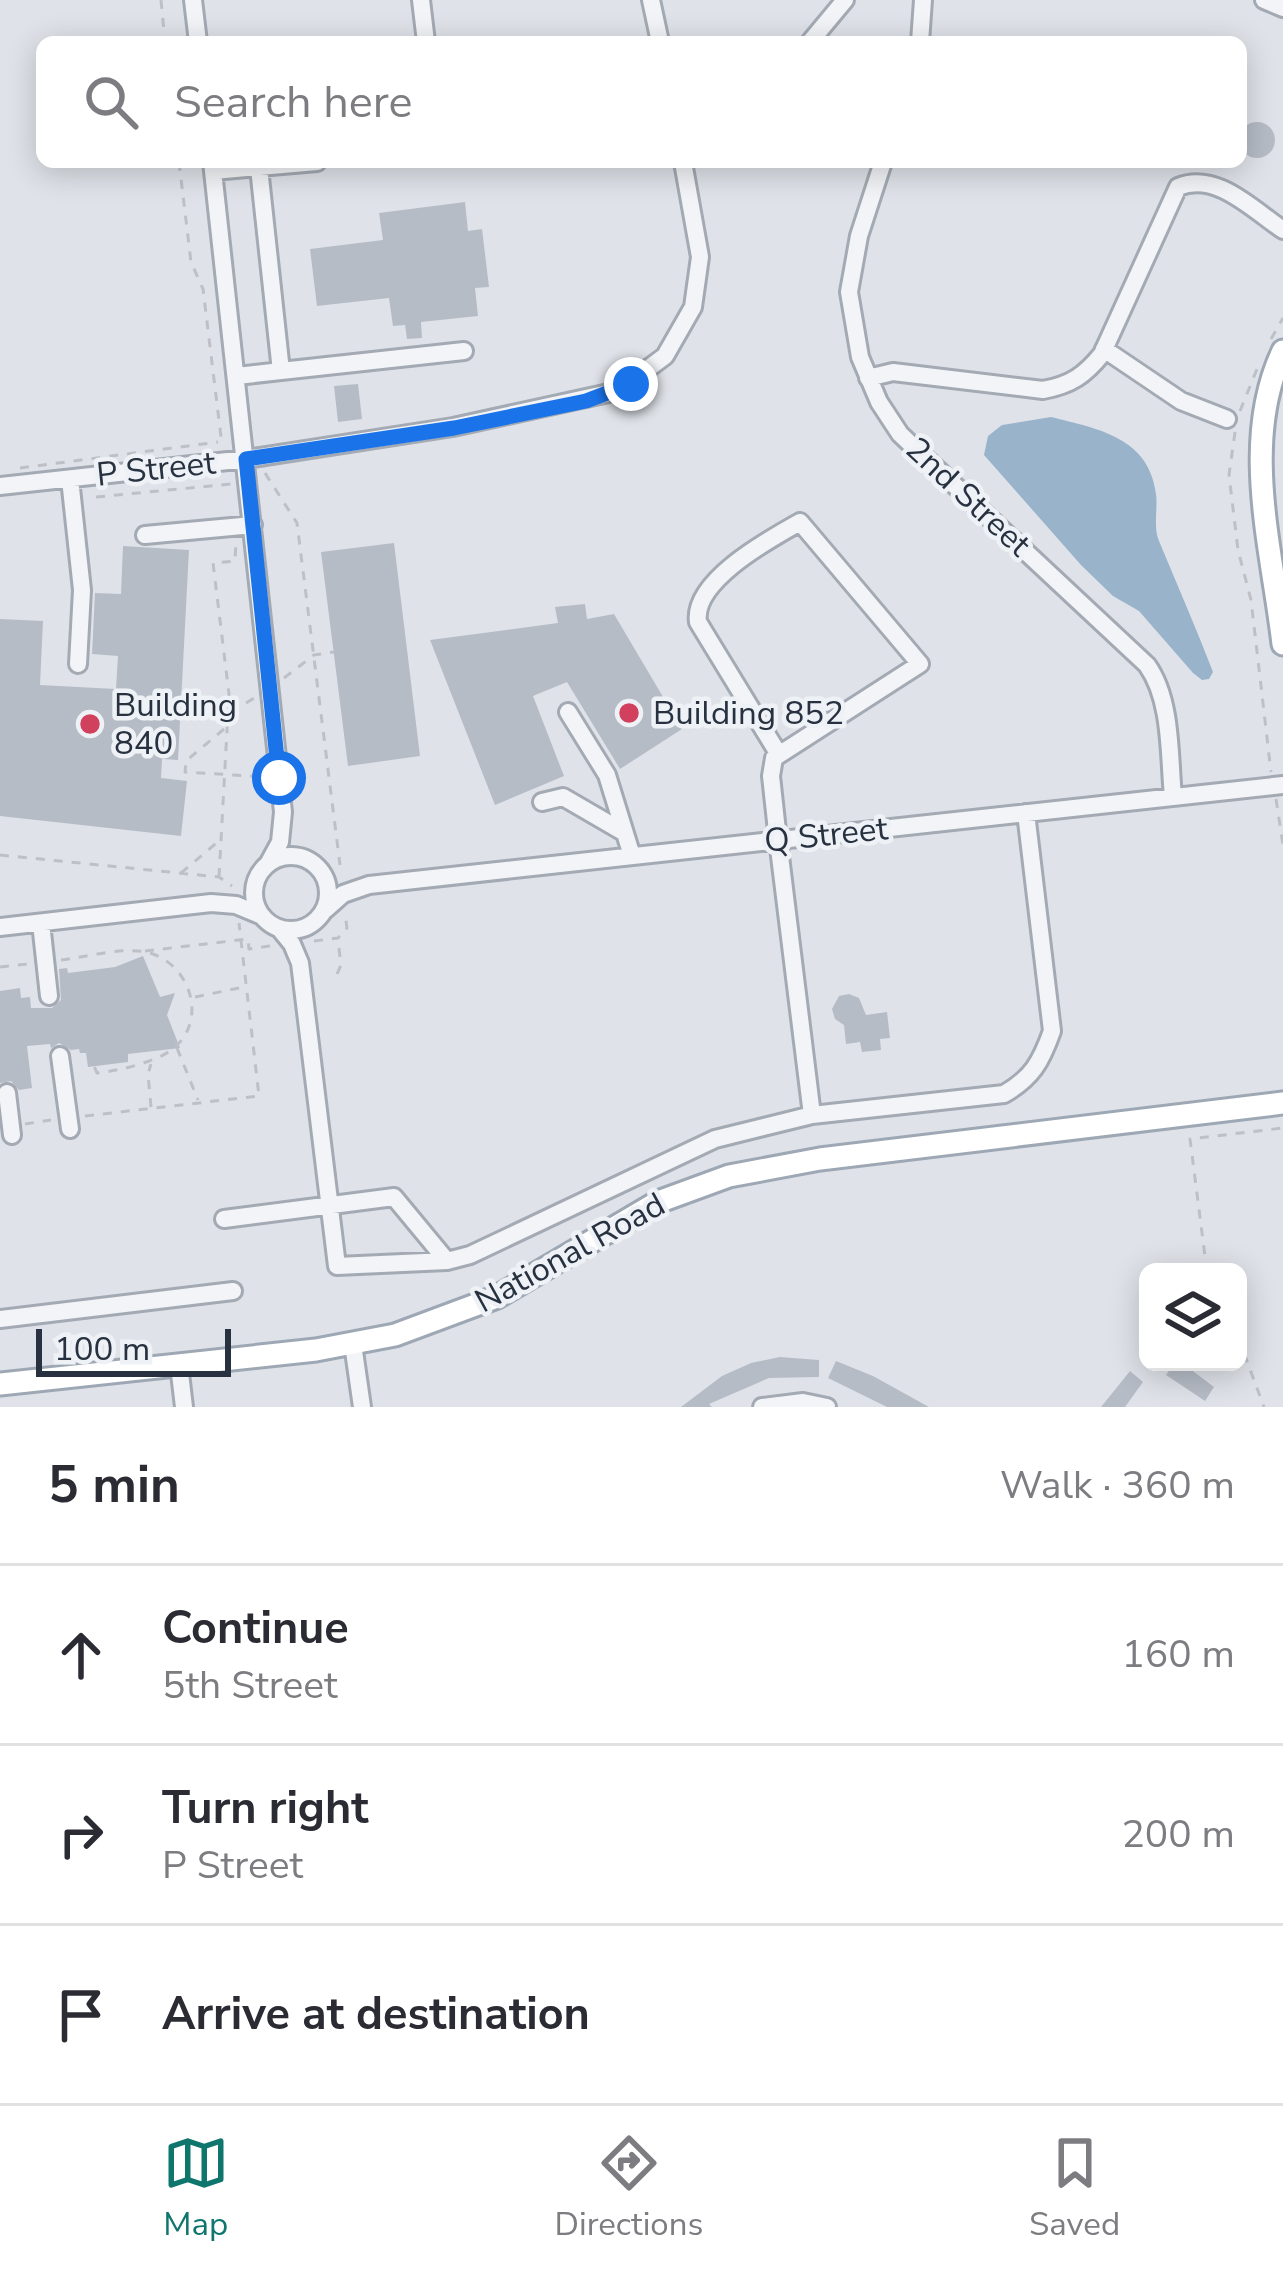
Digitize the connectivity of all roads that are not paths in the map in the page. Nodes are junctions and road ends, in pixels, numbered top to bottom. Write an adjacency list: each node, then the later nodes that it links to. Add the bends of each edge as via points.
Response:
1 (193, 0): 8 (street)
2 (421, 0): 9 (street)
3 (651, 0): 10 (street)
4 (844, 0): 11 (street)
5 (923, 0): 12 (street)
6 (1264, 0): 7 (street)
7 (1283, 8)
8 (197, 36)
9 (425, 36)
10 (659, 36)
11 (815, 36)
12 (920, 36)
13 (213, 168): 22 (street)
14 (259, 168): 21 (street)
15 (684, 168): 25 (street, P Street, via 699,283 675,344 644,375 586,401)
16 (881, 168): 23 (street, 2nd Street, via 849,292)
17 (1283, 230): 18 (street, via 1210,181 1178,187)
18 (1104, 349): 23 (street, via 1068,386 1043,390 892,372); 24 (street, via 1181,400)
19 (1272, 350): 30 (main road, via 1260,442)
20 (464, 351): 21 (street)
21 (281, 371): 22 (street)
22 (237, 376): 25 (street)
23 (868, 378): 35 (street, 2nd Street, via 900,434 1147,665 1164,710)
24 (1227, 419)
25 (246, 459): 26 (street, P Street); 28 (street)
26 (70, 479): 27 (street, P Street); 31 (street, via 82,590)
27 (0, 486)
28 (245, 527): 29 (street); 37 (street)
29 (145, 535)
30 (1283, 644)
31 (78, 664)
32 (568, 712): 39 (street, via 607,775)
33 (778, 753): 33 (street, via 920,664 800,522 724,574 696,611); 40 (street, via 771,776)
34 (1278, 786): 35 (street, Q Street)
35 (1173, 797): 38 (street, Q Street)
36 (542, 802): 39 (street, via 563,797)
37 (283, 812): 42 (street); 43 (street)
38 (1026, 813): 40 (street, Q Street); 57 (street, via 1052,1031 1041,1063 1004,1094)
39 (625, 833): 41 (street)
40 (778, 840): 41 (street, Q Street); 57 (street)
41 (632, 856): 45 (street, Q Street)
42 (268, 864): 43 (street, via 284,855); 44 (street)
43 (313, 865): 45 (street, Q Street); 49 (street, via 328,885)
44 (255, 881): 46 (street); 47 (street)
45 (369, 885): 49 (street, Q Street, via 343,894)
46 (211, 903): 47 (street); 48 (street)
47 (260, 915): 51 (street)
48 (41, 922): 50 (street); 53 (street)
49 (317, 925): 51 (street); 52 (street)
50 (0, 927)
51 (282, 937): 52 (street)
52 (300, 963): 60 (street)
53 (49, 996)
54 (60, 1056): 58 (street)
55 (7, 1094): 59 (street)
56 (1283, 1103): 65 (main road, National Road, via 730,1176 658,1202 476,1307)
57 (812, 1115): 62 (street, via 715,1139)
58 (69, 1123)
59 (11, 1131)
60 (329, 1206): 61 (street); 62 (street, via 394,1197); 62 (street, via 337,1266)
61 (224, 1219)
62 (447, 1261)
63 (233, 1291): 64 (street)
64 (0, 1319)
65 (352, 1344): 66 (main road, National Road); 69 (street)
66 (178, 1365): 67 (main road, National Road); 68 (street)
67 (0, 1384)
68 (184, 1407)
69 (362, 1407)
70 (762, 1407): 71 (street)
71 (827, 1407)

